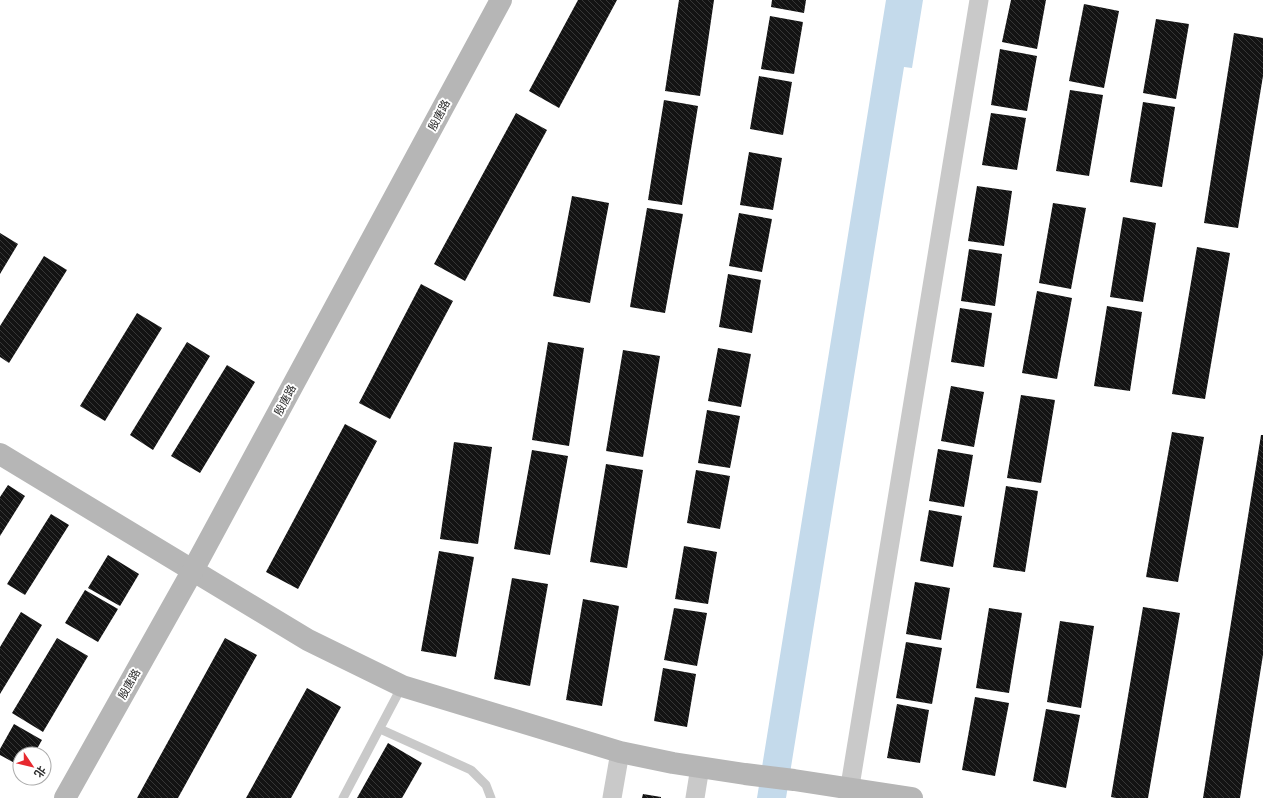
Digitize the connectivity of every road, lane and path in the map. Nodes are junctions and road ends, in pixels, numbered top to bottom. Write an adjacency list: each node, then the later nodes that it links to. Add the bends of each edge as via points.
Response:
1 (501, 0): 4 (street, 殷唐路)
2 (979, 0): 9 (street)
3 (0, 454): 4 (street)
4 (193, 570): 5 (street, via 308,640); 10 (street, 殷唐路)
5 (402, 686): 6 (lane); 7 (street)
6 (380, 729): 11 (lane); 12 (lane, via 471,770 486,785)
7 (620, 752): 8 (street); 13 (street)
8 (700, 767): 9 (street, via 794,780); 14 (street)
9 (849, 794): 15 (street)
10 (65, 798)
11 (343, 798)
12 (490, 798)
13 (612, 798)
14 (695, 798)
15 (912, 798)

